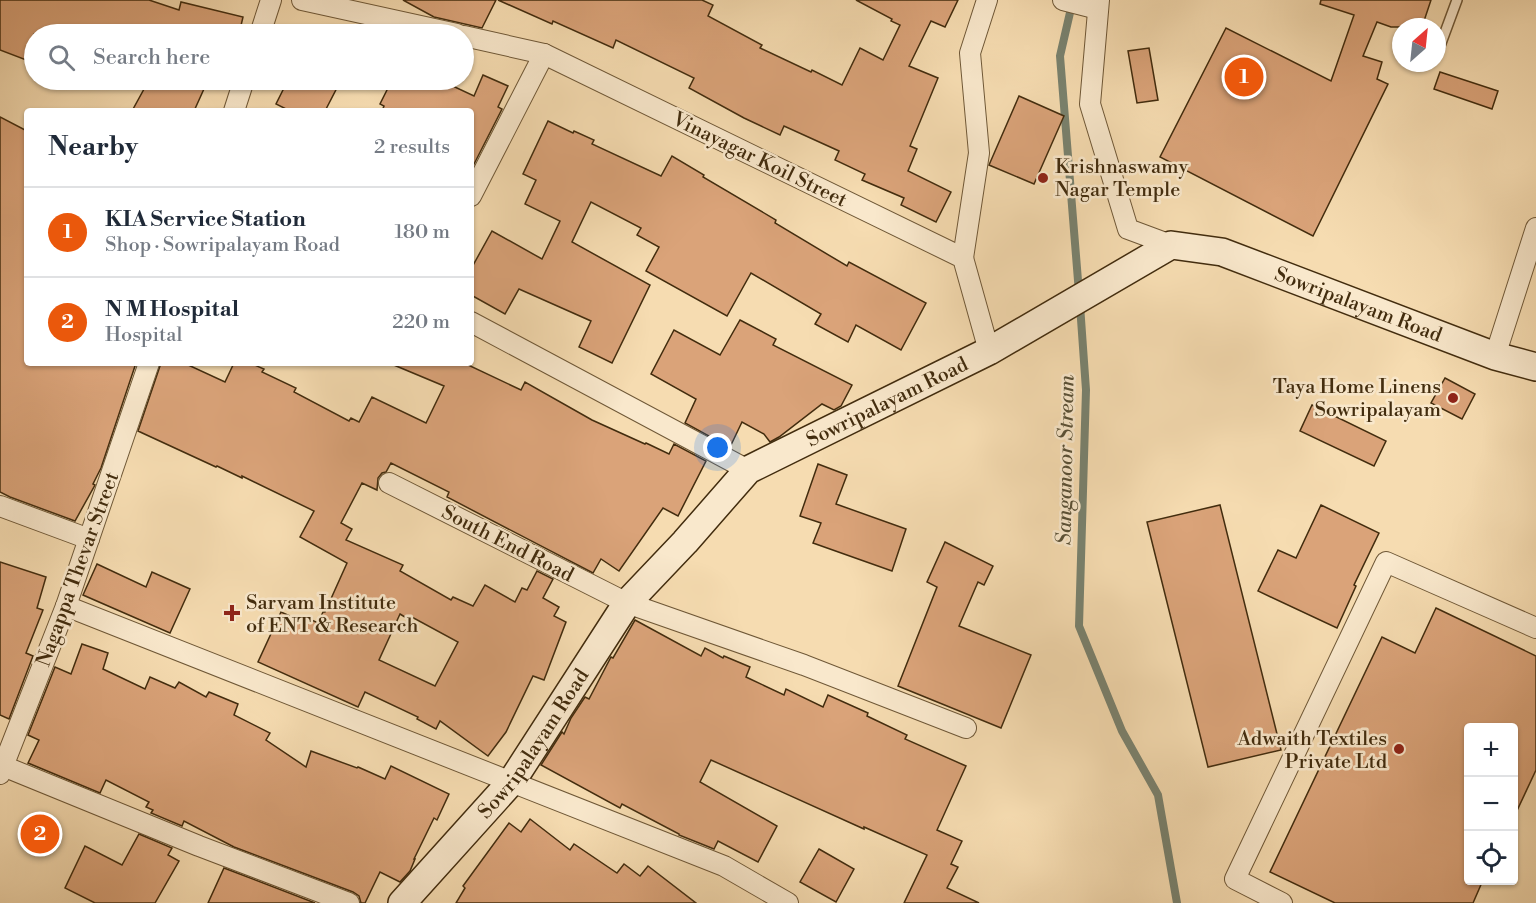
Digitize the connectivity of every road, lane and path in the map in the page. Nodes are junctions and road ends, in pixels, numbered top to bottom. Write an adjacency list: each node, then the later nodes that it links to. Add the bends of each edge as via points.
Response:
1 (271, 0): 7 (street)
2 (303, 0): 8 (street)
3 (987, 0): 17 (street, via 970,52 979,153)
4 (1063, 0): 6 (street)
5 (1456, 0): 9 (lane)
6 (1098, 4): 16 (street, via 1090,104 1128,229)
7 (263, 24)
8 (412, 24)
9 (1446, 29)
10 (474, 38): 11 (street, Vinayagar Koil Street)
11 (544, 54): 14 (street); 17 (street, Vinayagar Koil Street)
12 (241, 90): 13 (street)
13 (235, 108)
14 (474, 190)
15 (1536, 228): 20 (street)
16 (1171, 245): 19 (street, Sowripalayam Road); 20 (street, Sowripalayam Road, via 1222,252)
17 (963, 258): 19 (street)
18 (474, 324): 23 (street)
19 (989, 351): 23 (street, Sowripalayam Road)
20 (1496, 356): 22 (street, Sowripalayam Road)
21 (148, 366): 26 (street, Nagappa Thevar Street)
22 (1536, 367)
23 (748, 470): 27 (street, Sowripalayam Road)
24 (389, 483): 27 (street, South End Road)
25 (0, 506): 26 (street)
26 (89, 539): 28 (street, Nagappa Thevar Street)
27 (627, 603): 30 (street, South End Road, via 804,665); 32 (street, Sowripalayam Road)
28 (66, 606): 31 (street, Nagappa Thevar Street); 32 (street)
29 (1536, 628): 36 (street, via 1386,562 1234,879)
30 (966, 728)
31 (2, 770): 33 (street)
32 (512, 781): 34 (street, Sowripalayam Road); 35 (street, via 724,866)
33 (350, 903)
34 (402, 903)
35 (788, 903)
36 (1282, 903)

